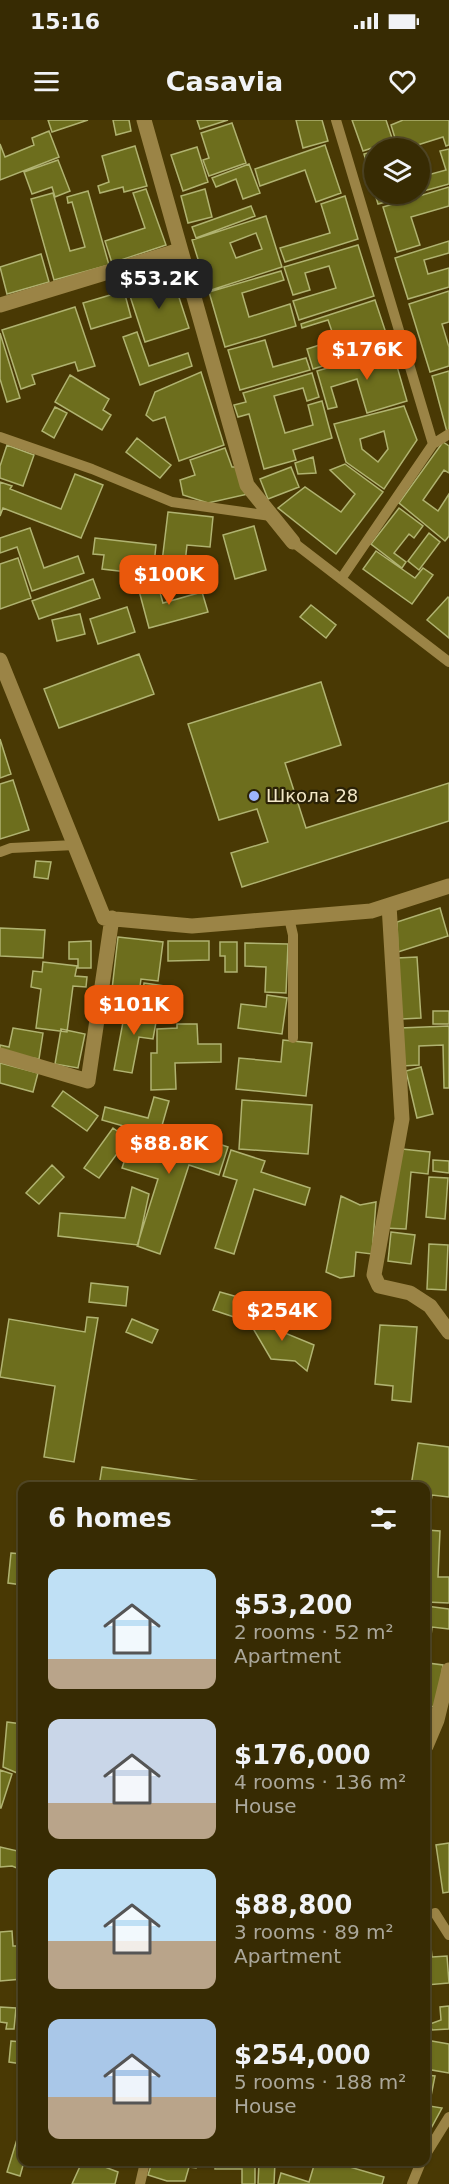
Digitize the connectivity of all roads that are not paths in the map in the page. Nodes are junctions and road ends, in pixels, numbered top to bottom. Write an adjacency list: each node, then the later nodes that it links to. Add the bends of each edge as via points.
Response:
1 (144, 120): 3 (street)
2 (336, 120): 7 (lane)
3 (180, 250): 4 (street); 8 (street, via 247,485)
4 (0, 305)
5 (449, 435): 7 (lane)
6 (0, 437): 8 (lane, via 172,502)
7 (433, 444): 10 (lane)
8 (271, 516): 9 (street)
9 (293, 542): 10 (lane)
10 (341, 579): 12 (lane)
11 (0, 660): 13 (street)
12 (449, 662)
13 (75, 845): 14 (lane); 17 (street, via 104,918)
14 (0, 852)
15 (449, 886): 16 (street)
16 (389, 905): 18 (street, via 371,911); 21 (street, via 402,1119 374,1275 379,1286 410,1293 430,1306)
17 (112, 918): 18 (street, via 192,926); 20 (street, via 88,1081)
18 (289, 918): 19 (lane, via 293,936)
19 (293, 1038)
20 (0, 1055)
21 (449, 1332)
22 (449, 1670): 23 (street)
23 (430, 1736)
24 (435, 1913): 25 (lane)
25 (449, 1935)
26 (449, 2117): 27 (lane)
27 (430, 2148)
28 (144, 2166): 30 (lane)
29 (419, 2166): 31 (lane)
30 (140, 2184)
31 (412, 2184)

